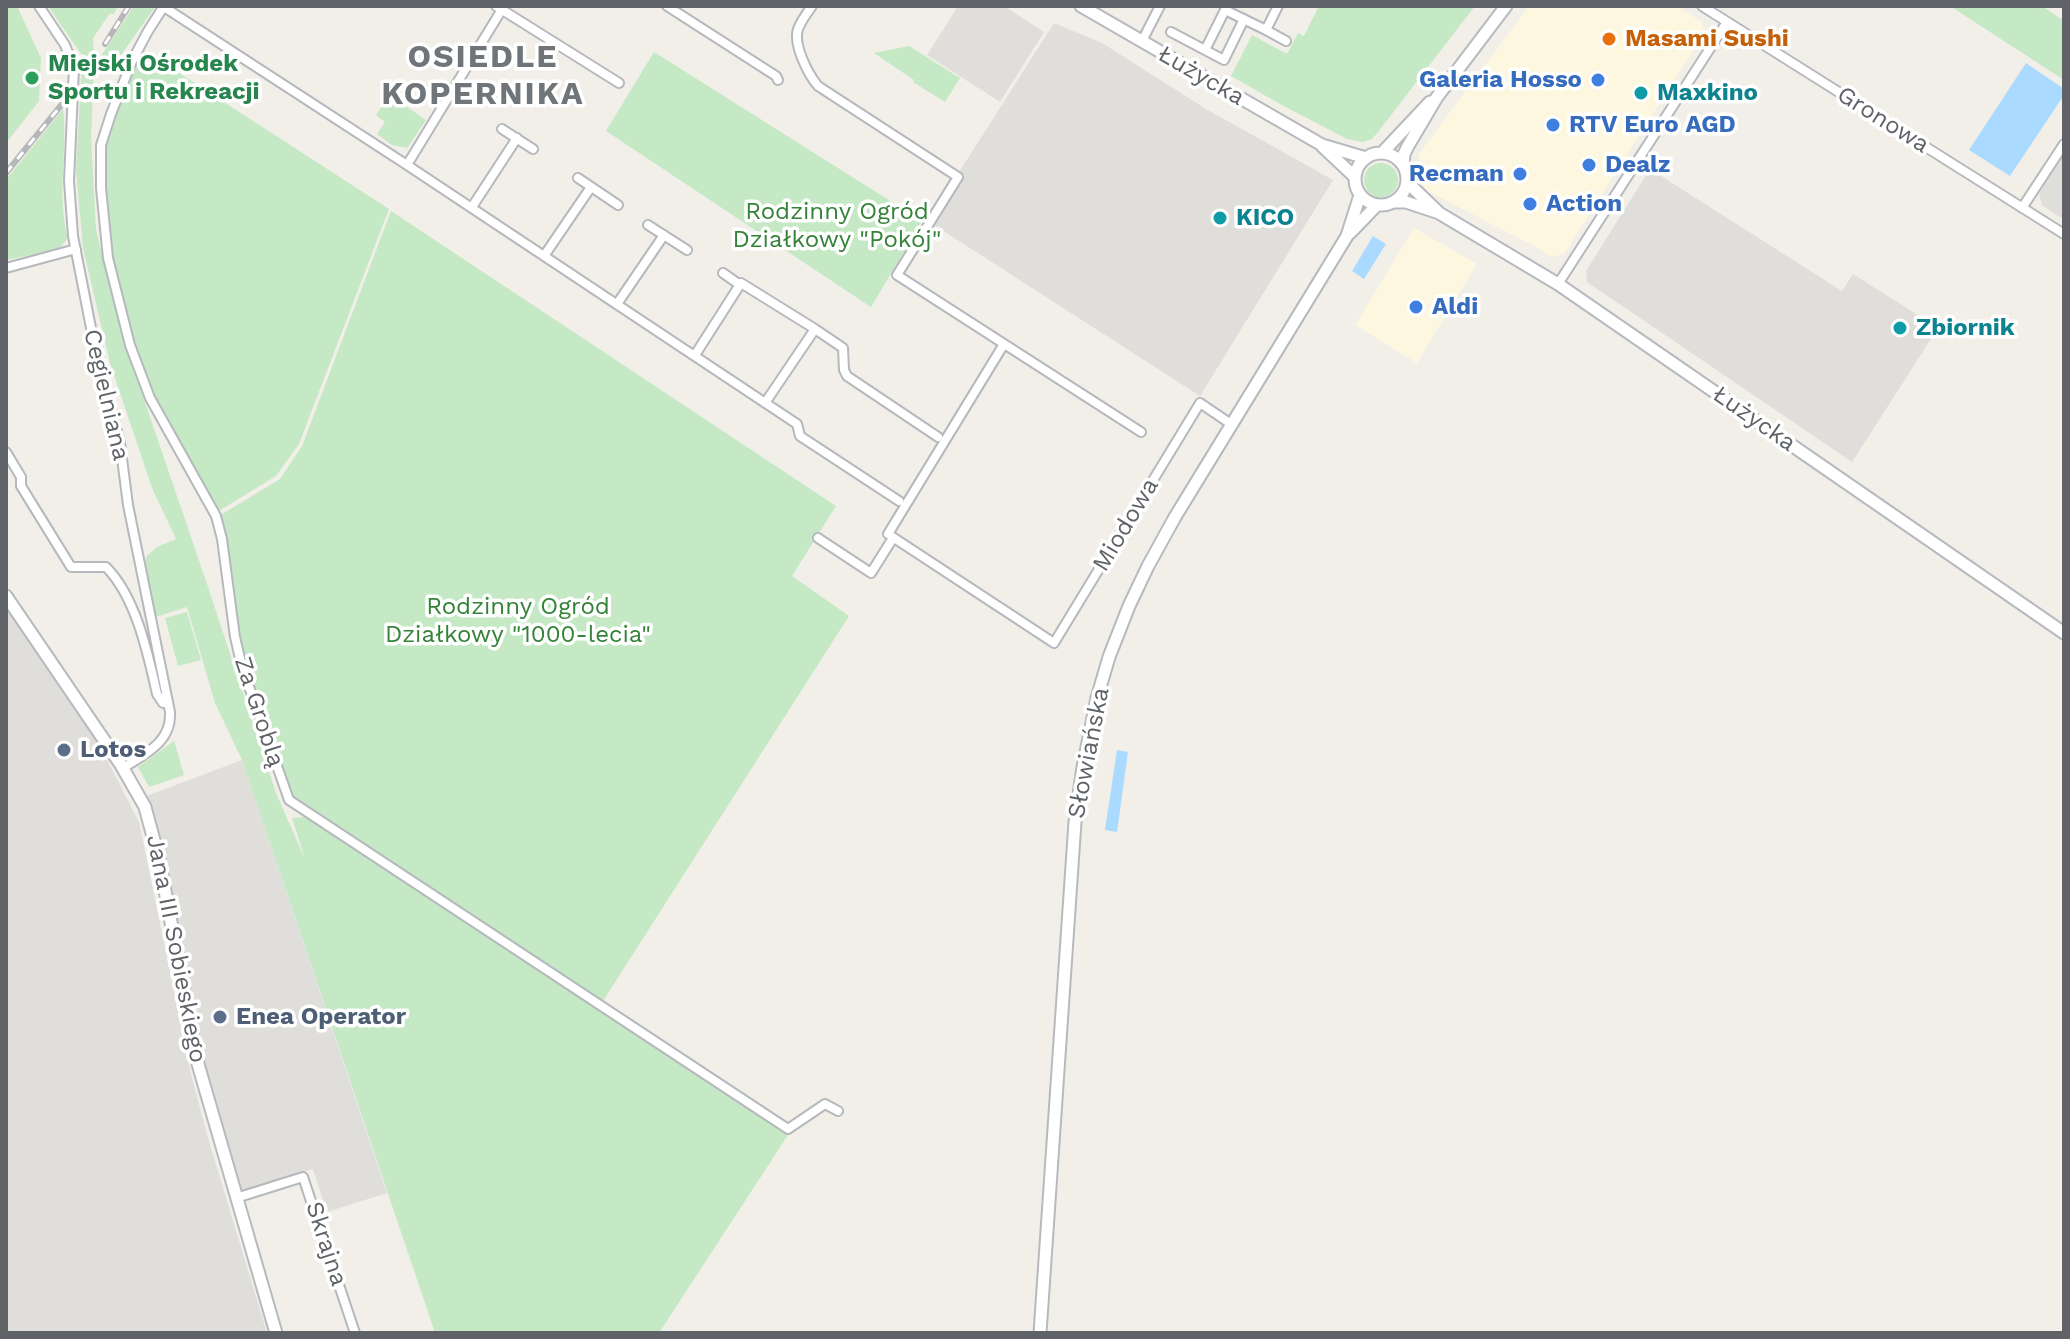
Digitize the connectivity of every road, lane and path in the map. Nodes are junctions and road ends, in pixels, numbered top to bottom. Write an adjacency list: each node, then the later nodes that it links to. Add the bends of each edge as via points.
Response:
1 (39, 6): 46 (street, Cegielniana, via 74,67 69,194)
2 (164, 6): 29 (street); 69 (street, Za Groblą, via 132,61 101,145 108,258 150,398 216,516 242,667 289,800 788,1129 825,1104)
3 (667, 6): 19 (street)
4 (812, 6): 55 (street, via 797,36 810,77 958,177 897,275)
5 (1081, 6): 16 (street, Łużycka)
6 (1160, 6): 16 (street)
7 (1278, 6): 14 (street)
8 (1506, 6): 21 (street)
9 (1702, 6): 13 (street, Gronowa)
10 (501, 7): 20 (street); 29 (street)
11 (1226, 8): 12 (street); 18 (street)
12 (1244, 19): 14 (street); 18 (street, via 1224,60)
13 (1727, 22): 40 (street, Gronowa); 51 (street)
14 (1266, 30): 17 (street)
15 (1171, 32): 18 (street)
16 (1142, 41): 25 (street, Łużycka)
17 (1286, 41)
18 (1205, 50)
19 (778, 80)
20 (619, 83)
21 (1437, 97): 27 (street); 30 (street, via 1404,154)
22 (502, 129): 23 (street)
23 (517, 138): 26 (street); 39 (street)
24 (2064, 144): 40 (street)
25 (1322, 145): 28 (street, Łużycka); 31 (street, Łużycka)
26 (533, 149)
27 (1382, 153): 28 (street); 30 (street)
28 (1366, 158): 31 (street)
29 (407, 165): 39 (street)
30 (1403, 165): 33 (street)
31 (1355, 177): 35 (street)
32 (578, 178): 34 (street)
33 (1408, 183): 36 (street); 41 (street, Łużycka)
34 (591, 187): 37 (street); 48 (street)
35 (1360, 195): 38 (street); 45 (street, Słowiańska)
36 (1395, 202): 38 (street); 41 (street, Łużycka)
37 (618, 205)
38 (1377, 205): 45 (street, Słowiańska)
39 (472, 207): 48 (street)
40 (2022, 208): 43 (street, Gronowa)
41 (1439, 213): 51 (street, Łużycka)
42 (648, 225): 44 (street)
43 (2064, 234)
44 (664, 235): 47 (street); 53 (street)
45 (1347, 236): 58 (street, Słowiańska)
46 (76, 249): 49 (street); 67 (street, Cegielniana, via 120,443)
47 (687, 250)
48 (544, 256): 53 (street)
49 (6, 268)
50 (723, 273): 52 (street)
51 (1558, 284): 66 (street, Łużycka)
52 (740, 285): 54 (street); 56 (street)
53 (617, 304): 56 (street)
54 (815, 329): 57 (street); 60 (street, via 843,348 847,376)
55 (1004, 344): 59 (street); 64 (street, via 888,534)
56 (695, 355): 57 (street)
57 (765, 403): 62 (street, via 797,424 800,436)
58 (1231, 424): 64 (street, Miodowa, via 1200,403 1054,643); 73 (street, Słowiańska, via 1136,591 1092,717 1075,822)
59 (1141, 432)
60 (938, 437)
61 (8, 456): 67 (street, via 71,567 106,567 122,588 157,694)
62 (899, 501)
63 (818, 538): 64 (street, via 871,573)
64 (893, 538)
65 (6, 596): 68 (street, Jana III Sobieskiego)
66 (2064, 633)
67 (168, 702): 68 (street, Cegielniana, via 165,735)
68 (123, 768): 70 (street, Jana III Sobieskiego, via 151,824 198,1064)
69 (838, 1111)
70 (236, 1198): 71 (street, Jana III Sobieskiego); 72 (street, Skrajna, via 303,1177)
71 (276, 1333)
72 (355, 1333)
73 (1040, 1333)

